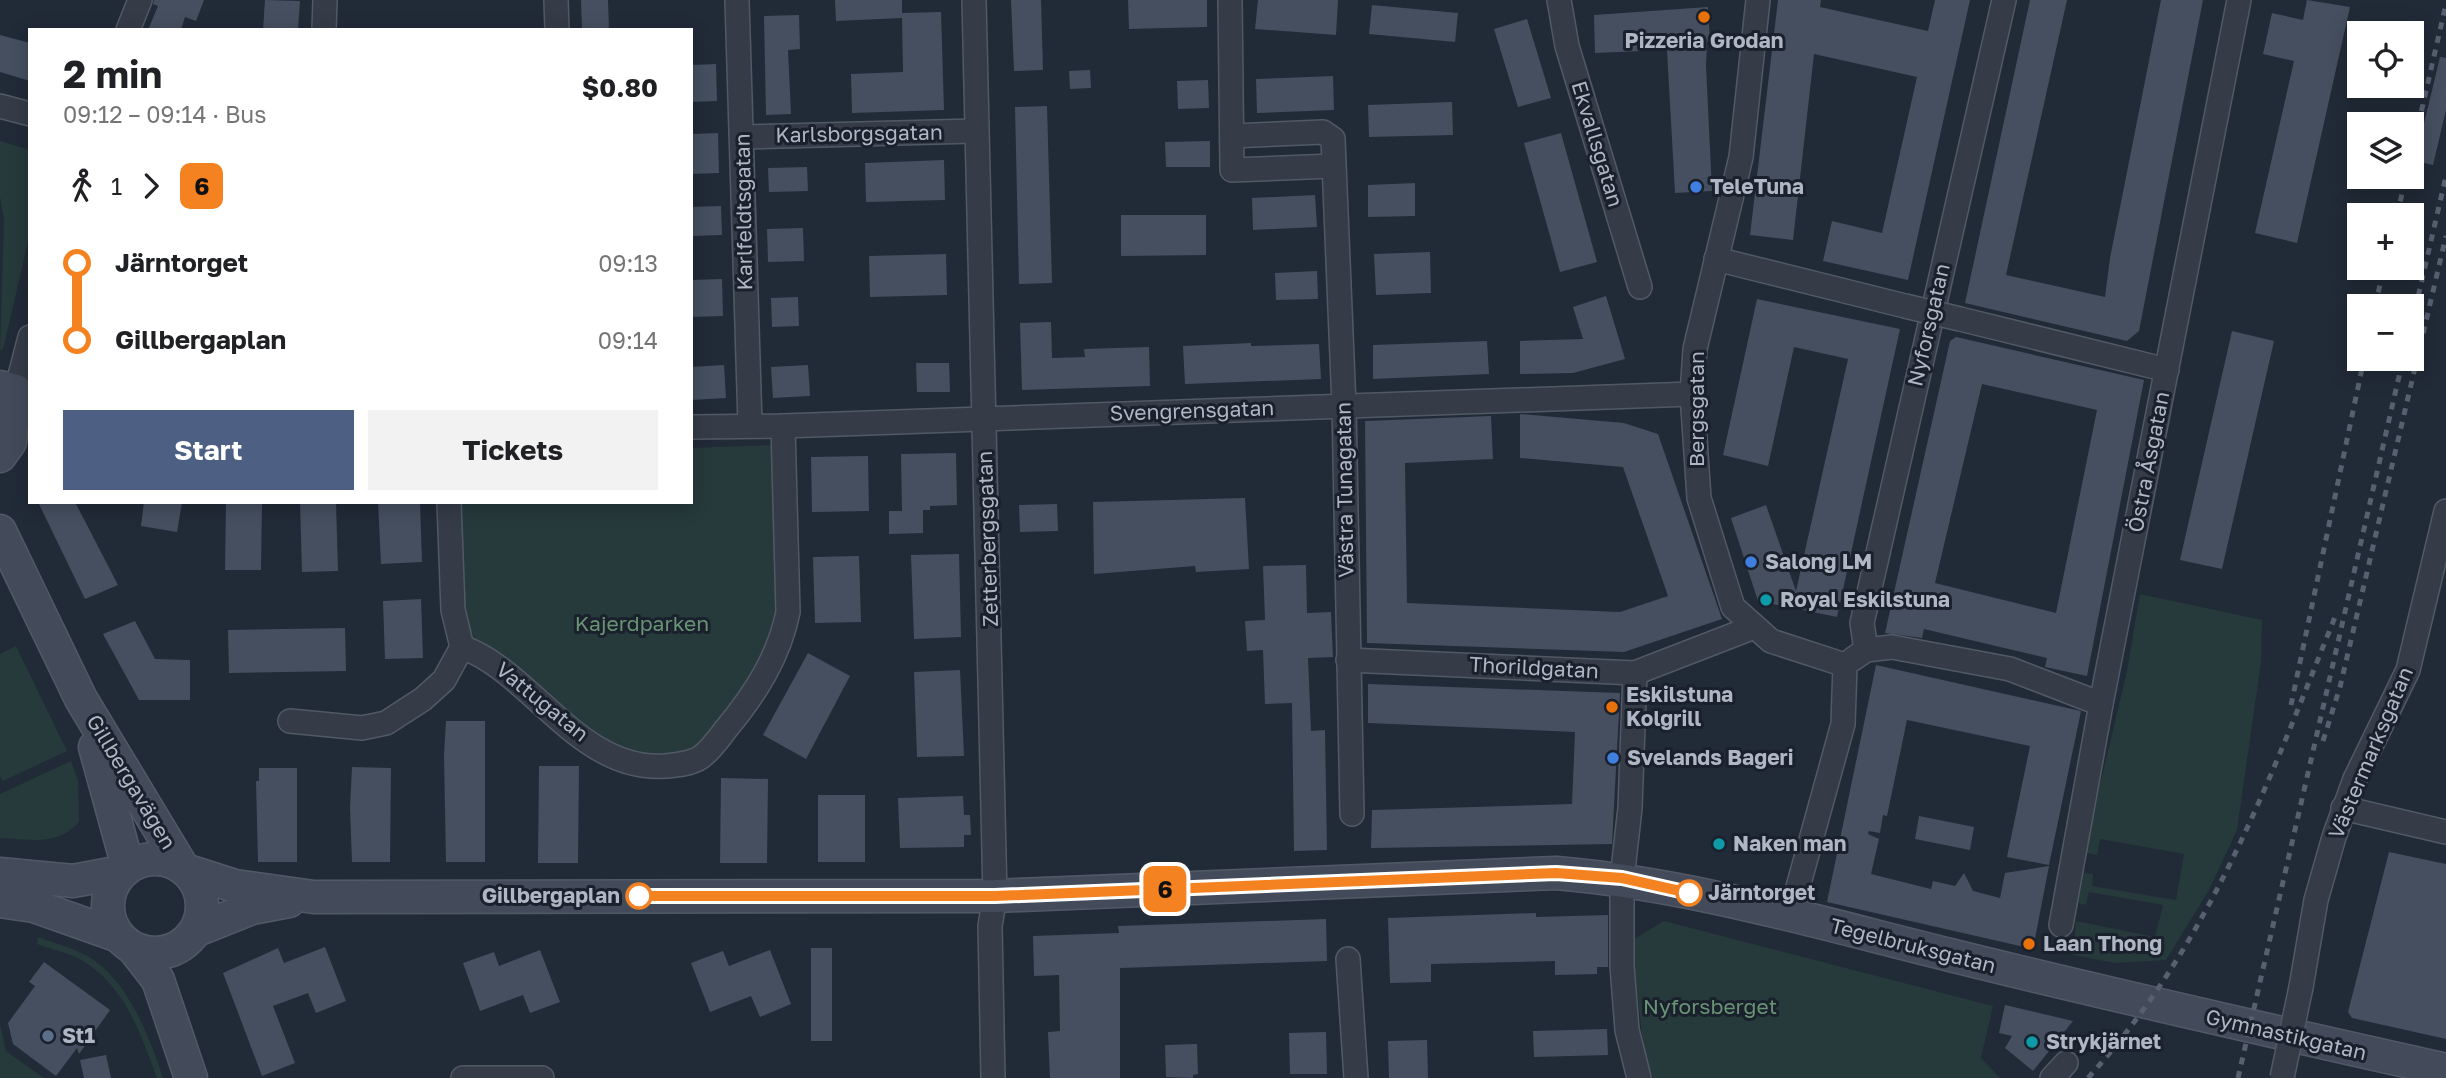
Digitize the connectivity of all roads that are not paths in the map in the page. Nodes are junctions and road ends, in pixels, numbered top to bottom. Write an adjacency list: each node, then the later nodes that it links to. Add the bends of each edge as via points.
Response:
1 (140, 0): 11 (street)
2 (325, 0): 12 (street)
3 (556, 0): 13 (street)
4 (737, 0): 18 (street, Karlfeldtsgatan)
5 (974, 0): 16 (street, Zetterbergsgatan)
6 (1230, 0): 17 (street)
7 (1559, 0): 21 (street, Ekvallsgatan, via 1567,46)
8 (1758, 0): 20 (street, Bergsgatan, via 1741,157)
9 (2004, 0): 38 (street, Nyforsgatan, via 1862,623)
10 (2239, 0): 23 (street, Östra Åsgatan)
11 (129, 28)
12 (324, 28)
13 (557, 28)
14 (0, 106): 15 (street)
15 (28, 113)
16 (975, 131): 18 (street, Karlsborgsgatan); 27 (street, Zetterbergsgatan)
17 (1232, 136): 19 (street, Västra Tunagatan, via 1323,132 1333,138); 19 (street, via 1232,170)
18 (742, 137): 28 (street, Karlfeldtsgatan)
19 (1333, 166): 26 (street, Västra Tunagatan)
20 (1716, 259): 23 (street, bridge); 25 (street, Bergsgatan, via 1695,349)
21 (1640, 287)
22 (28, 344): 24 (street)
23 (2167, 370): 43 (street, Östra Åsgatan)
24 (15, 391): 31 (street, via 12,428)
25 (1692, 394): 26 (street, Svengrensgatan); 36 (street, Bergsgatan, via 1699,498 1733,607)
26 (1344, 406): 27 (street, Svengrensgatan); 39 (street, Västra Tunagatan)
27 (984, 418): 29 (street, Svengrensgatan); 52 (street, Zetterbergsgatan)
28 (750, 424): 29 (street, Svengrensgatan); 30 (street, Svengrensgatan)
29 (783, 426): 37 (street, Vattugatan, via 788,612 784,635 743,708 701,757 682,765 657,767 615,756 575,733 484,655)
30 (693, 427)
31 (2, 454): 32 (street)
32 (0, 484)
33 (449, 504): 37 (street, via 453,610)
34 (2446, 511): 45 (street, Västermarksgatan, via 2408,670)
35 (1, 527): 42 (street, Gillbergavägen)
36 (1754, 627): 40 (street, Bergsgatan, via 1771,641); 41 (street, Thorildgatan)
37 (462, 647): 44 (street, via 444,680 386,723 362,728)
38 (1866, 650): 40 (street); 43 (street, via 1892,647 2010,669)
39 (1348, 660): 41 (street, Thorildgatan); 46 (street, Västra Tunagatan)
40 (1845, 665): 55 (street, via 1843,724)
41 (1635, 673): 51 (street)
42 (80, 699): 48 (street, Gillbergavägen, via 120,830); 49 (street, Gillbergavägen)
43 (2101, 704): 56 (street, Östra Åsgatan)
44 (290, 721)
45 (2343, 808): 47 (street); 69 (street, Västermarksgatan, bridge, via 2316,900)
46 (1352, 814)
47 (2446, 832)
48 (125, 869): 49 (street, via 154,859); 50 (street, via 73,881); 58 (street, via 112,883 109,915)
49 (186, 869): 53 (street, Tegelbruksgatan, via 235,886); 57 (street, via 198,882 202,899)
50 (0, 874)
51 (1622, 878): 52 (street, Tegelbruksgatan, via 1556,873); 55 (street, Tegelbruksgatan); 68 (street, via 1626,1030)
52 (995, 896): 53 (street, Tegelbruksgatan); 66 (street, Zetterbergsgatan, via 990,926)
53 (314, 897): 57 (street, Tegelbruksgatan, via 252,908)
54 (0, 901): 58 (street, via 71,917)
55 (1790, 916): 60 (street, Tegelbruksgatan)
56 (2061, 925)
57 (187, 939): 58 (street, via 163,953); 63 (street, via 177,980)
58 (125, 942): 62 (street, via 158,980)
59 (1348, 959): 67 (street)
60 (2127, 999): 61 (street, Gymnastikgatan)
61 (2446, 1070)
62 (191, 1078)
63 (199, 1078)
64 (463, 1078): 65 (street)
65 (542, 1078)
66 (993, 1078)
67 (1356, 1078)
68 (1639, 1078)
69 (2283, 1078)

